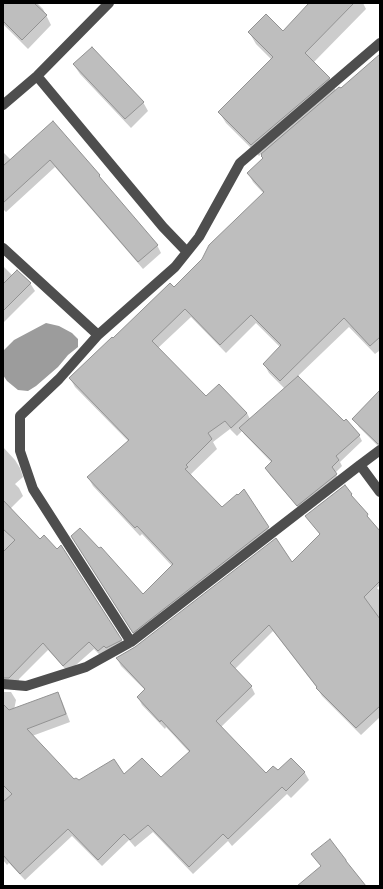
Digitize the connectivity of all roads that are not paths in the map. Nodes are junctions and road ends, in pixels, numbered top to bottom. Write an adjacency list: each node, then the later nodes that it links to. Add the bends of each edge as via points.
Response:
1 (109, 3): 3 (street)
2 (380, 43): 6 (street, via 240,163 199,237)
3 (37, 76): 4 (street); 6 (street, via 163,227)
4 (3, 105)
5 (3, 248): 7 (street)
6 (187, 252): 7 (street, via 174,268)
7 (98, 335): 11 (street, via 59,379 20,416 20,451 33,489)
8 (380, 450): 9 (street)
9 (360, 465): 10 (street); 11 (street)
10 (380, 492)
11 (131, 642): 12 (street, via 86,667 26,686)
12 (3, 684)

